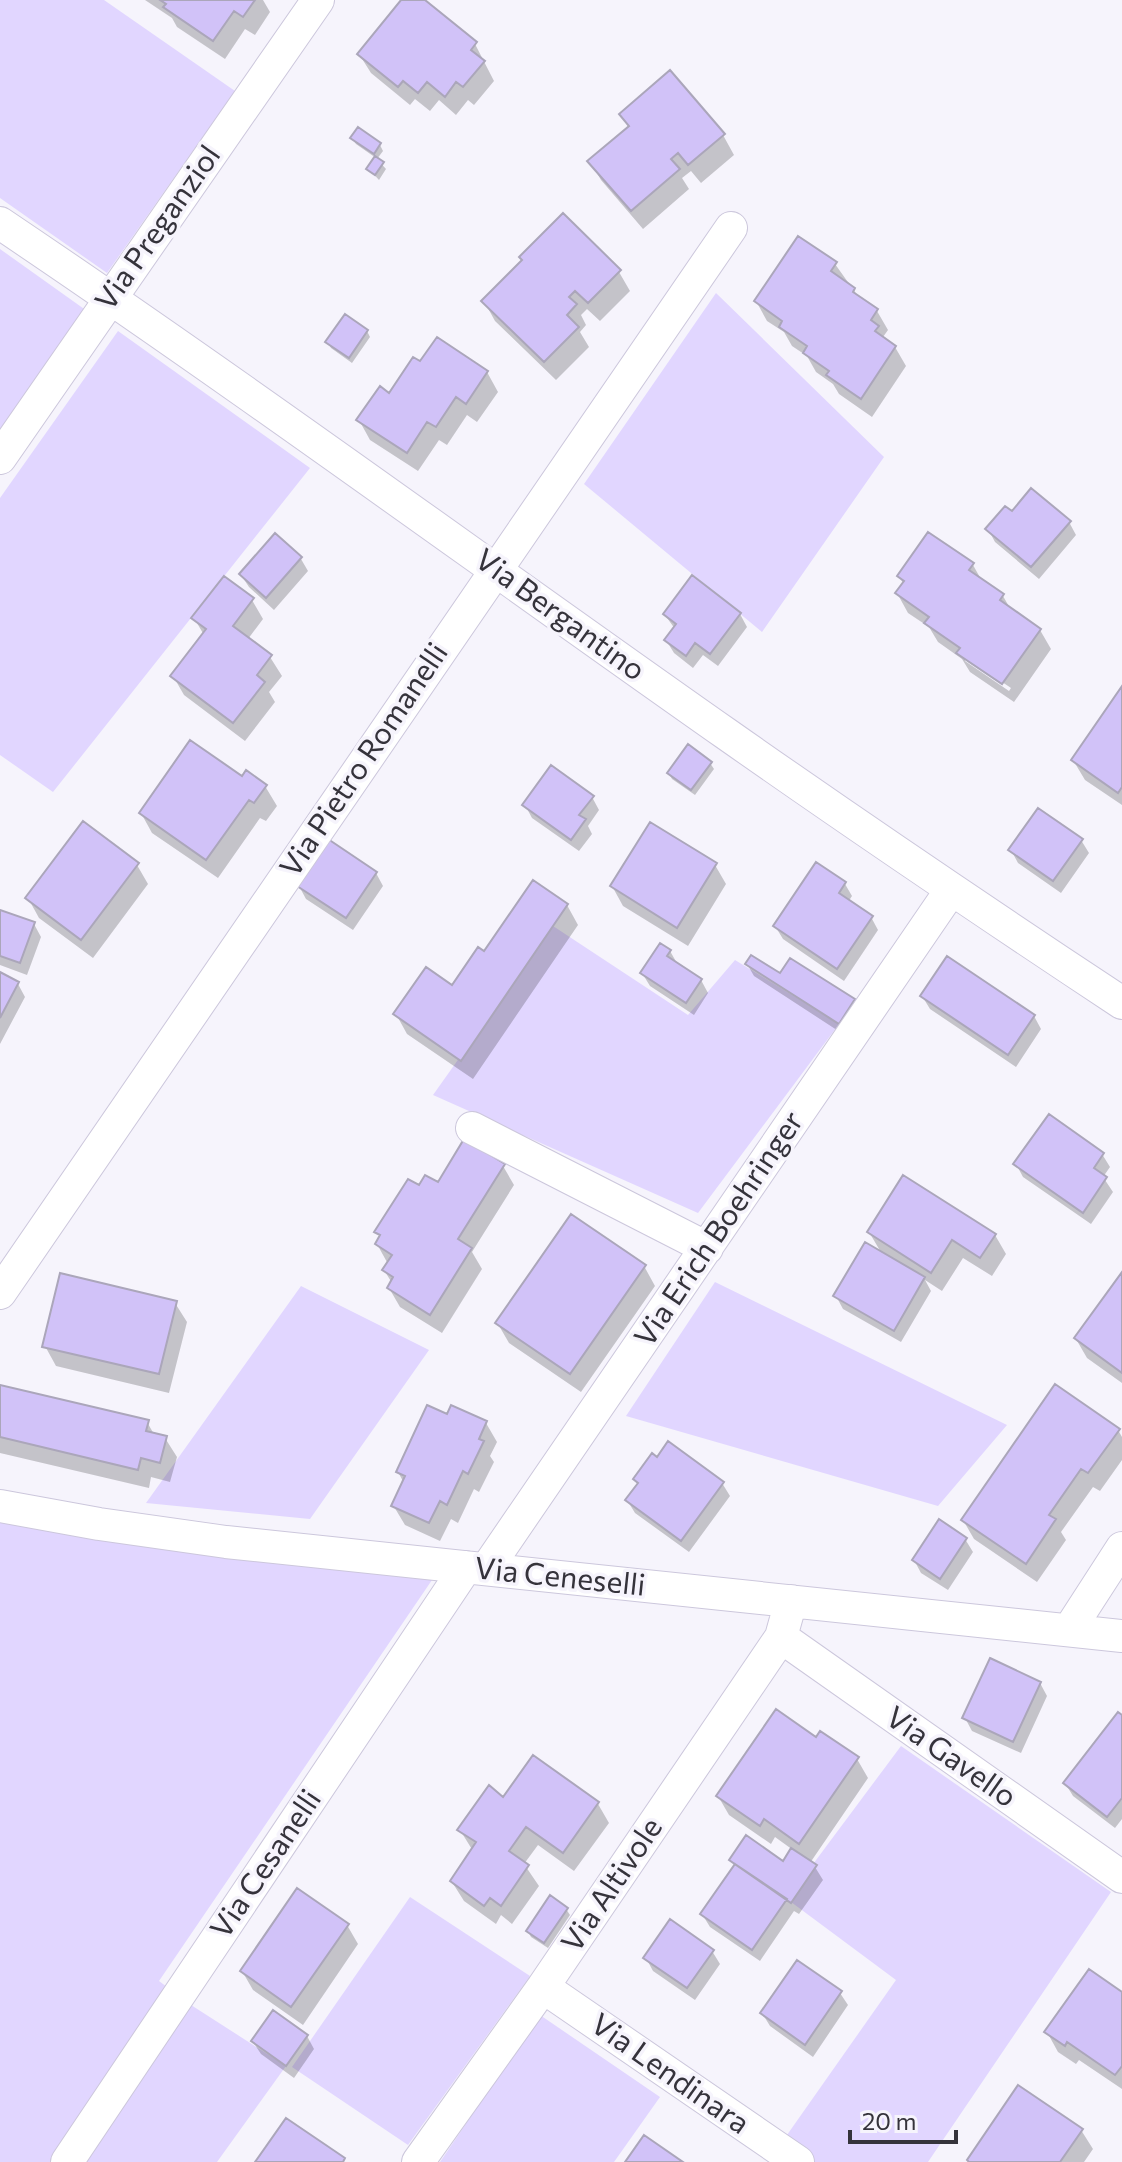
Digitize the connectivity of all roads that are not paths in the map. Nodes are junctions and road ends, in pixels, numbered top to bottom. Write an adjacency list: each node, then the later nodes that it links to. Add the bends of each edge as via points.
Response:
1 (318, 0): 4 (street, Via Preganziol)
2 (0, 223): 4 (street, Via Bergantino)
3 (731, 228): 6 (street, Via Pietro Romanelli)
4 (110, 297): 5 (street, Via Preganziol); 6 (street, Via Bergantino)
5 (0, 458)
6 (495, 568): 7 (street, Via Bergantino); 11 (street, Via Pietro Romanelli)
7 (951, 890): 8 (street, Via Bergantino); 10 (street, Via Erich Boehringer)
8 (1122, 1003)
9 (472, 1128): 10 (street)
10 (707, 1248): 14 (street, Via Erich Boehringer)
11 (0, 1293)
12 (0, 1506): 14 (street, Via Ceneselli, via 187,1537)
13 (1122, 1548): 16 (street)
14 (476, 1568): 15 (street, Via Ceneselli); 21 (street, Via Cesanelli)
15 (791, 1601): 16 (street, Via Ceneselli); 18 (street, Via Altivole)
16 (1069, 1630): 17 (street, Via Ceneselli)
17 (1122, 1636)
18 (781, 1637): 19 (street, Via Gavello); 20 (street, Via Altivole)
19 (1122, 1877)
20 (543, 1987): 22 (street, Via Altivole); 23 (street, Via Lendinara)
21 (67, 2162)
22 (418, 2162)
23 (798, 2162)

